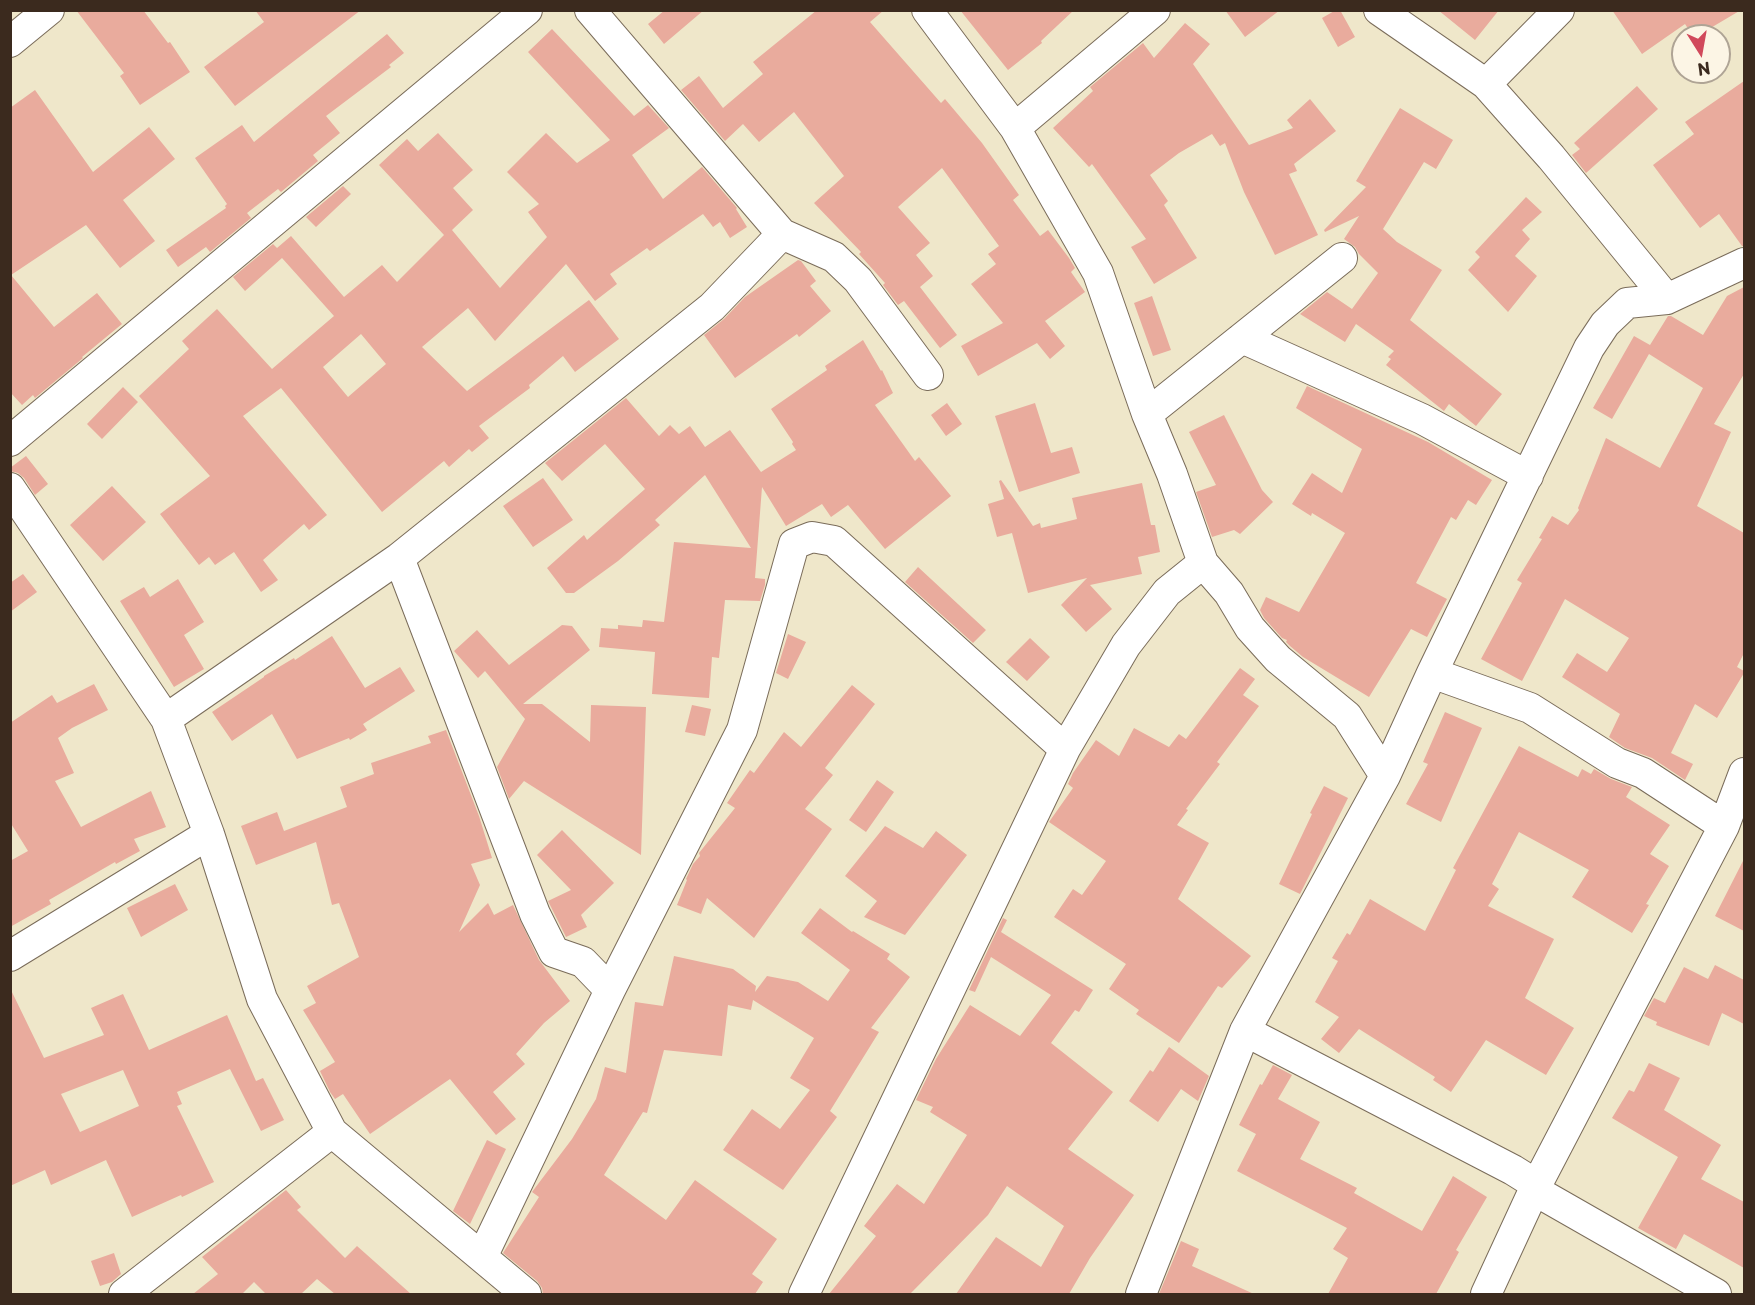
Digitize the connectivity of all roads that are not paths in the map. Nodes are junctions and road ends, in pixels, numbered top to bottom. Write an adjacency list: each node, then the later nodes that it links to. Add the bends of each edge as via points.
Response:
1 (49, 10): 8 (street)
2 (527, 10): 18 (street)
3 (590, 10): 11 (street)
4 (927, 10): 10 (street)
5 (1155, 10): 10 (street)
6 (1379, 10): 9 (street)
7 (1559, 10): 9 (street)
8 (10, 42)
9 (1486, 84): 14 (street)
10 (1015, 128): 17 (street, via 1098,273)
11 (782, 234): 16 (street, via 834,257 858,280); 21 (street, via 712,307)
12 (1342, 258): 15 (street)
13 (1744, 263): 14 (street)
14 (1667, 298): 19 (street, via 1627,303 1605,324 1589,348)
15 (1242, 338): 17 (street); 19 (street, via 1422,419)
16 (928, 375)
17 (1147, 414): 22 (street)
18 (10, 441)
19 (1528, 476): 23 (street)
20 (10, 488): 24 (street)
21 (399, 558): 24 (street); 31 (street, via 539,923 554,952 583,962)
22 (1203, 563): 25 (street, via 1167,592 1126,645); 27 (street, via 1229,593 1250,628 1278,658 1347,716)
23 (1432, 673): 27 (street); 28 (street, via 1530,708 1617,763 1643,773)
24 (166, 718): 29 (street)
25 (1065, 749): 31 (street, via 834,541 812,537 794,544 742,730); 38 (street)
26 (1744, 773): 28 (street)
27 (1386, 776): 32 (street)
28 (1724, 826): 34 (street)
29 (209, 834): 30 (street); 33 (street, via 262,999)
30 (10, 956)
31 (610, 990): 35 (street)
32 (1245, 1031): 34 (street, via 1513,1170 1528,1180); 39 (street)
33 (332, 1132): 35 (street); 36 (street)
34 (1534, 1190): 40 (street); 41 (street)
35 (482, 1257): 37 (street)
36 (124, 1294)
37 (525, 1294)
38 (804, 1294)
39 (1140, 1294)
40 (1486, 1294)
41 (1716, 1294)

